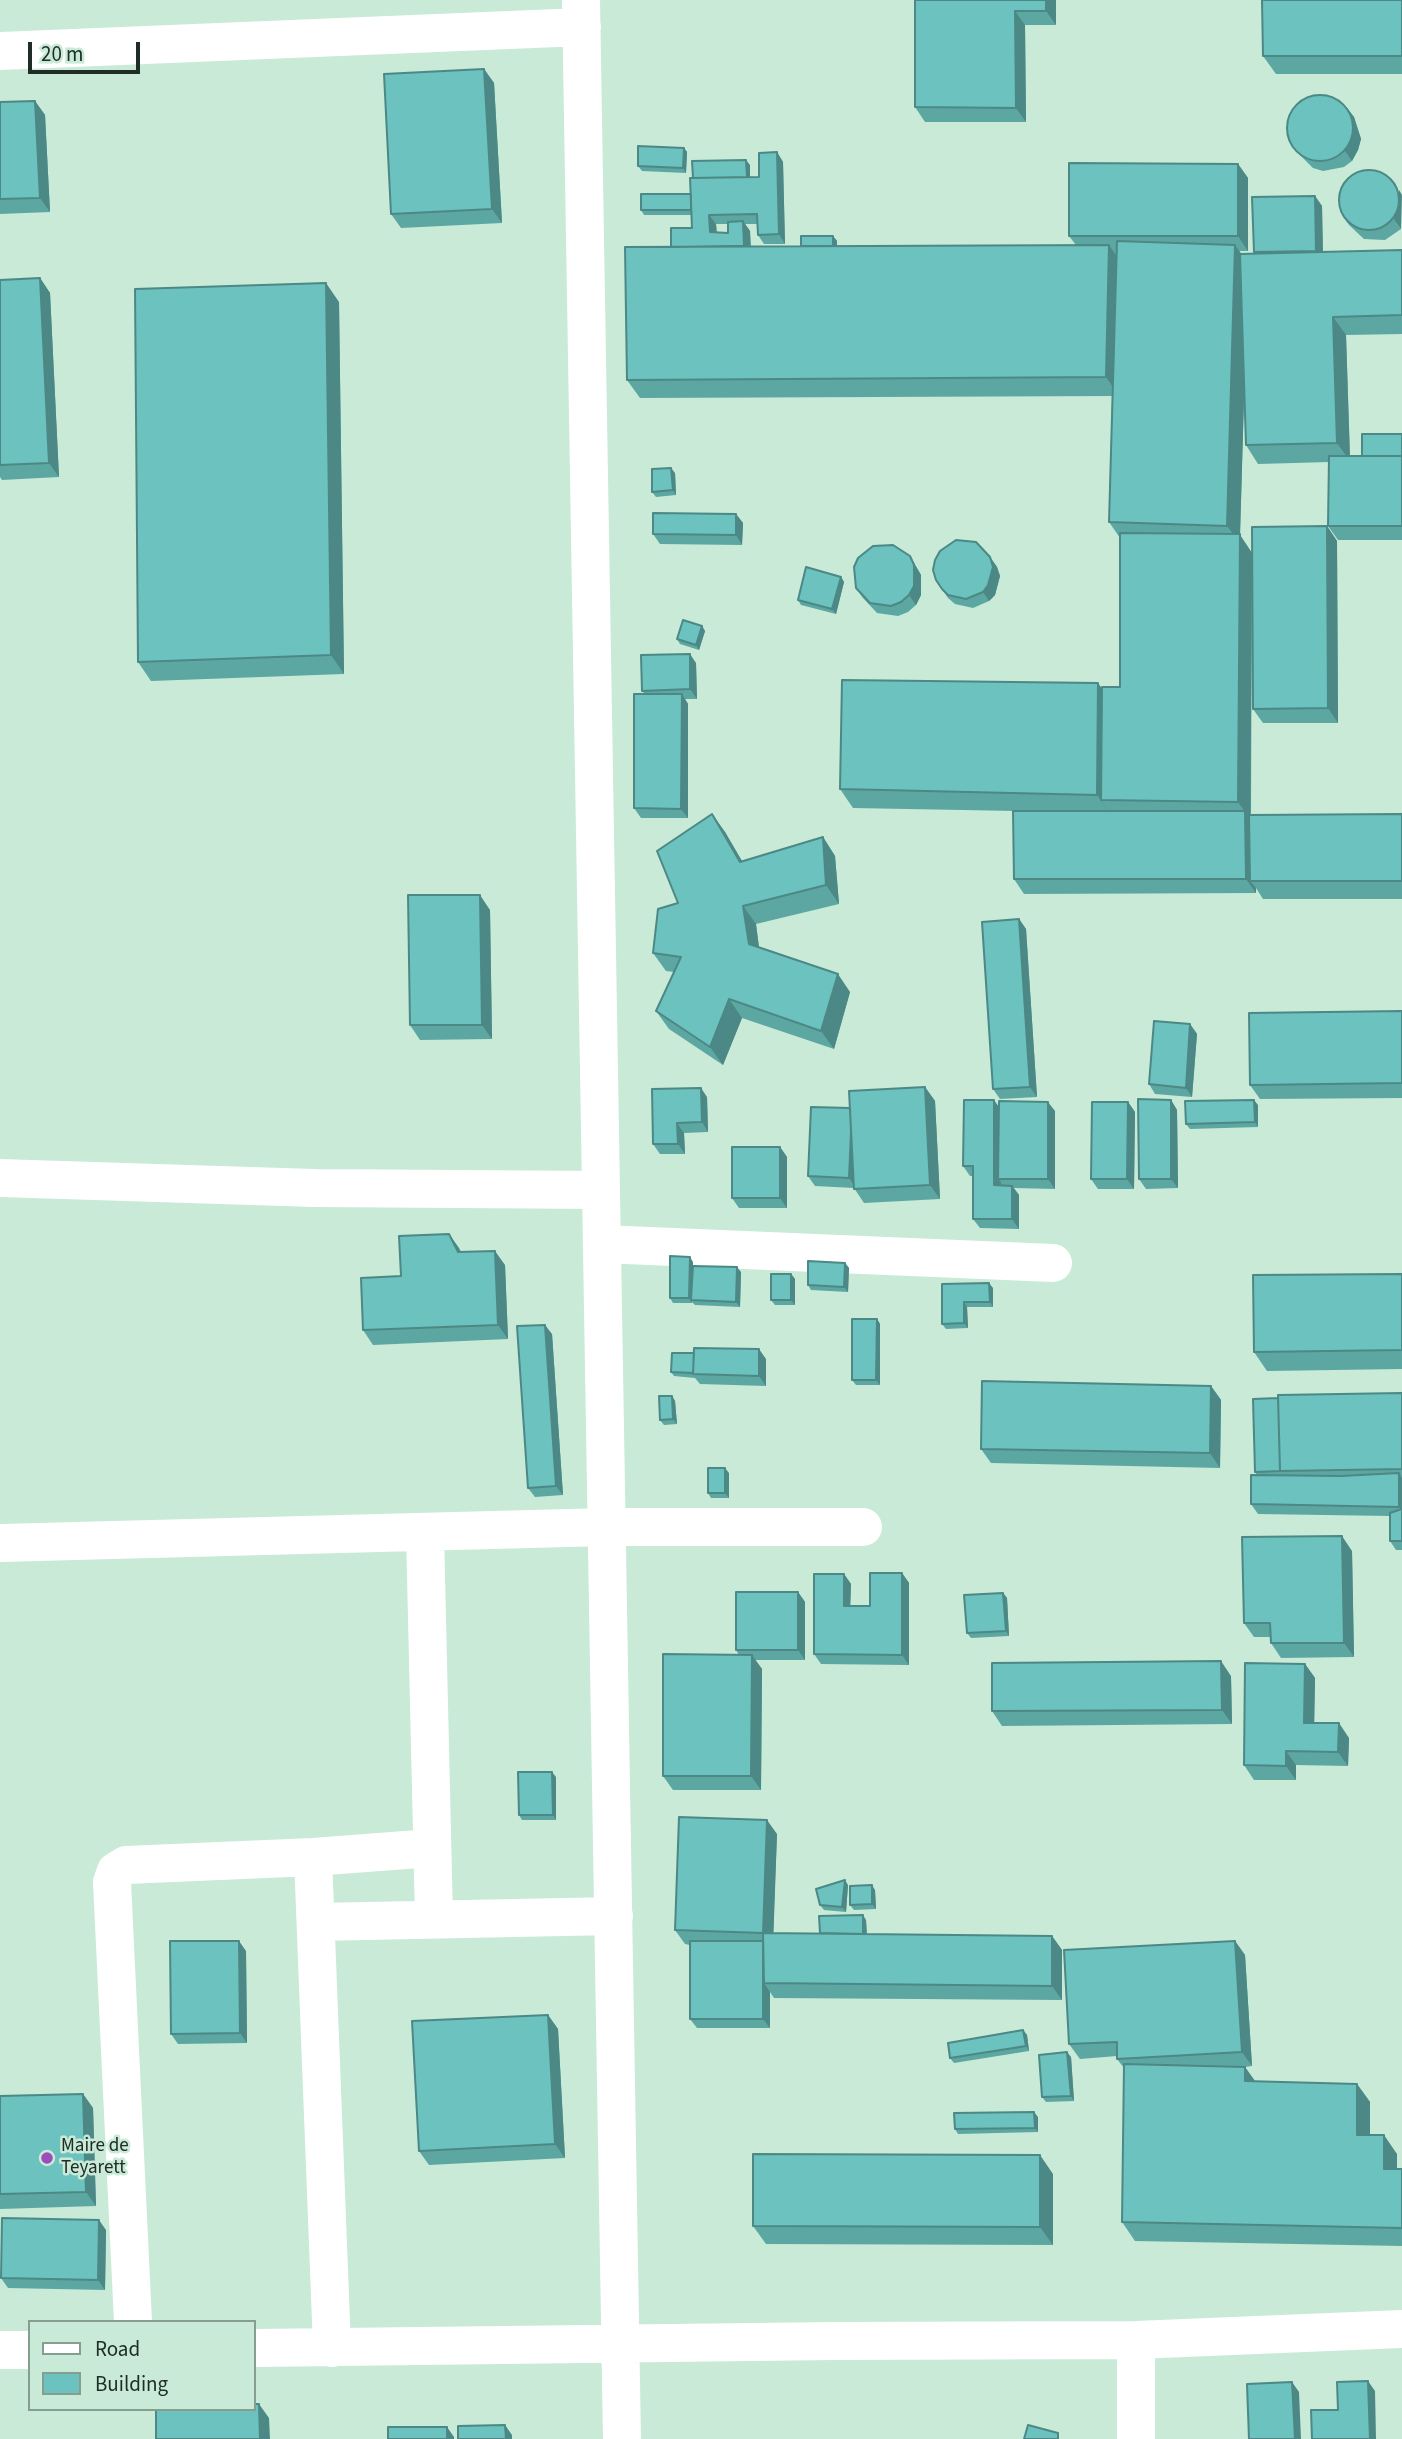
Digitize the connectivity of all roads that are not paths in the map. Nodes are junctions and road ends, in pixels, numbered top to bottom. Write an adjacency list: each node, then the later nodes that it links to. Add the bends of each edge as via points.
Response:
1 (581, 13): 2 (street); 4 (street)
2 (0, 51)
3 (0, 1178): 4 (street, via 314,1188)
4 (601, 1190): 5 (street)
5 (602, 1244): 6 (street); 7 (street)
6 (1053, 1263)
7 (607, 1527): 8 (street); 9 (street); 13 (street)
8 (863, 1527)
9 (425, 1532): 10 (street); 11 (street)
10 (0, 1543)
11 (432, 1848): 12 (street); 14 (street)
12 (313, 1857): 15 (street); 16 (street, via 126,1865 116,1871 112,1896)
13 (614, 1916): 14 (street); 19 (street)
14 (434, 1919): 15 (street)
15 (316, 1922): 21 (street)
16 (133, 2320)
17 (1402, 2329): 18 (street)
18 (1136, 2340): 19 (street); 25 (street)
19 (621, 2345): 21 (street); 24 (street)
20 (256, 2348): 21 (street)
21 (332, 2348)
22 (0, 2350): 23 (street)
23 (28, 2350)
24 (622, 2439)
25 (1136, 2439)

